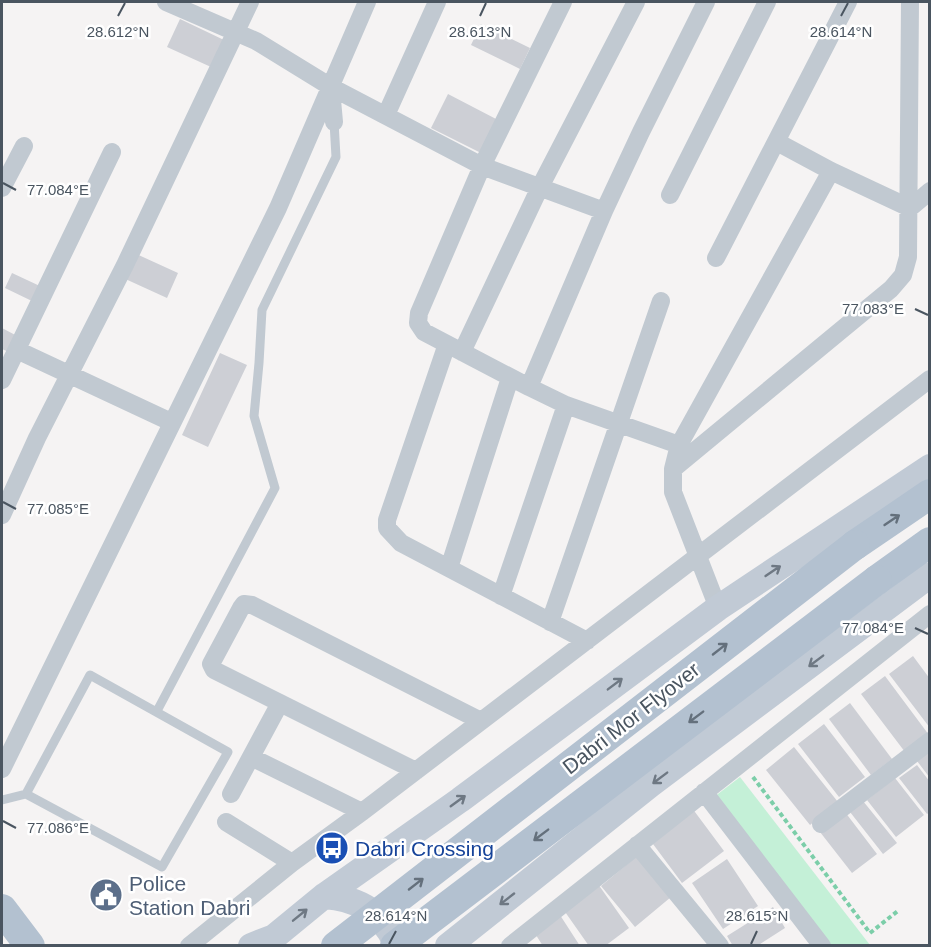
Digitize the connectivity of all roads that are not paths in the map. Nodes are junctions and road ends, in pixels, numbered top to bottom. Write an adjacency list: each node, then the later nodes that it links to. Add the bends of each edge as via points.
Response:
1 (166, 2): 11 (street)
2 (250, 2): 11 (street)
3 (367, 2): 12 (street)
4 (437, 2): 13 (street)
5 (563, 2): 18 (street)
6 (636, 2): 20 (street)
7 (706, 2): 25 (street)
8 (767, 2): 23 (street)
9 (848, 2): 15 (street)
10 (910, 2): 24 (street)
11 (235, 32): 12 (street); 30 (street)
12 (331, 87): 13 (street); 14 (street); 36 (street, via 243,282)
13 (386, 115): 18 (street)
14 (334, 122): 53 (lane, via 336,157 262,310 254,416 275,488)
15 (777, 142): 19 (street); 26 (street)
16 (24, 146): 21 (street)
17 (112, 152): 29 (street)
18 (482, 166): 20 (street); 28 (street, via 419,313 418,323 424,332)
19 (831, 171): 24 (street); 38 (street)
20 (540, 187): 25 (street); 28 (street)
21 (2, 188)
22 (930, 191): 24 (street)
23 (670, 195)
24 (910, 208): 40 (street, via 908,258 903,275 891,289)
25 (604, 211): 34 (street)
26 (716, 258)
27 (661, 302): 37 (street)
28 (454, 348): 31 (street); 45 (street, via 387,520 387,528 401,543)
29 (17, 350): 30 (street); 33 (street)
30 (69, 376): 36 (street); 42 (street)
31 (510, 378): 34 (street); 45 (street)
32 (930, 379): 44 (street)
33 (2, 380)
34 (529, 387): 35 (street)
35 (566, 405): 37 (street); 47 (street)
36 (171, 422): 57 (street)
37 (618, 422): 38 (street); 50 (street)
38 (679, 445): 40 (street)
39 (930, 467): 48 (main road, one-way to 39)
40 (673, 469): 44 (street, via 681,517)
41 (930, 494): 73 (main road, Dabri Mor Flyover, one-way to 41, bridge, via 855,545)
42 (2, 515)
43 (930, 542): 74 (main road, Dabri Mor Flyover, one-way to 74, bridge)
44 (699, 555): 48 (street); 51 (street)
45 (449, 568): 47 (street)
46 (930, 575): 75 (main road, one-way to 75, via 651,784)
47 (501, 596): 50 (street)
48 (718, 608): 68 (main road, one-way to 48)
49 (930, 614): 59 (street)
50 (550, 622): 51 (street)
51 (587, 641): 54 (street)
52 (280, 703): 54 (street, via 212,667 244,604); 56 (street); 58 (street)
53 (157, 711): 60 (lane, via 90,675); 60 (lane, via 228,752 162,867)
54 (481, 721): 58 (street)
55 (930, 741): 65 (street)
56 (251, 757): 61 (street); 63 (street)
57 (2, 770)
58 (416, 771): 63 (street)
59 (704, 792): 66 (street); 78 (street)
60 (26, 794): 62 (lane)
61 (231, 794)
62 (2, 800)
63 (362, 812): 67 (street)
64 (226, 822): 67 (street)
65 (821, 824)
66 (637, 845): 76 (street); 77 (street)
67 (292, 863): 71 (street)
68 (324, 896): 72 (main road, one-way to 68, via 274,937); 74 (main road, via 340,897 370,909 393,934)
69 (2, 909): 70 (main road)
70 (30, 945)
71 (189, 945)
72 (251, 945)
73 (336, 945)
74 (396, 945)
75 (448, 945)
76 (510, 945)
77 (720, 945)
78 (822, 945)

